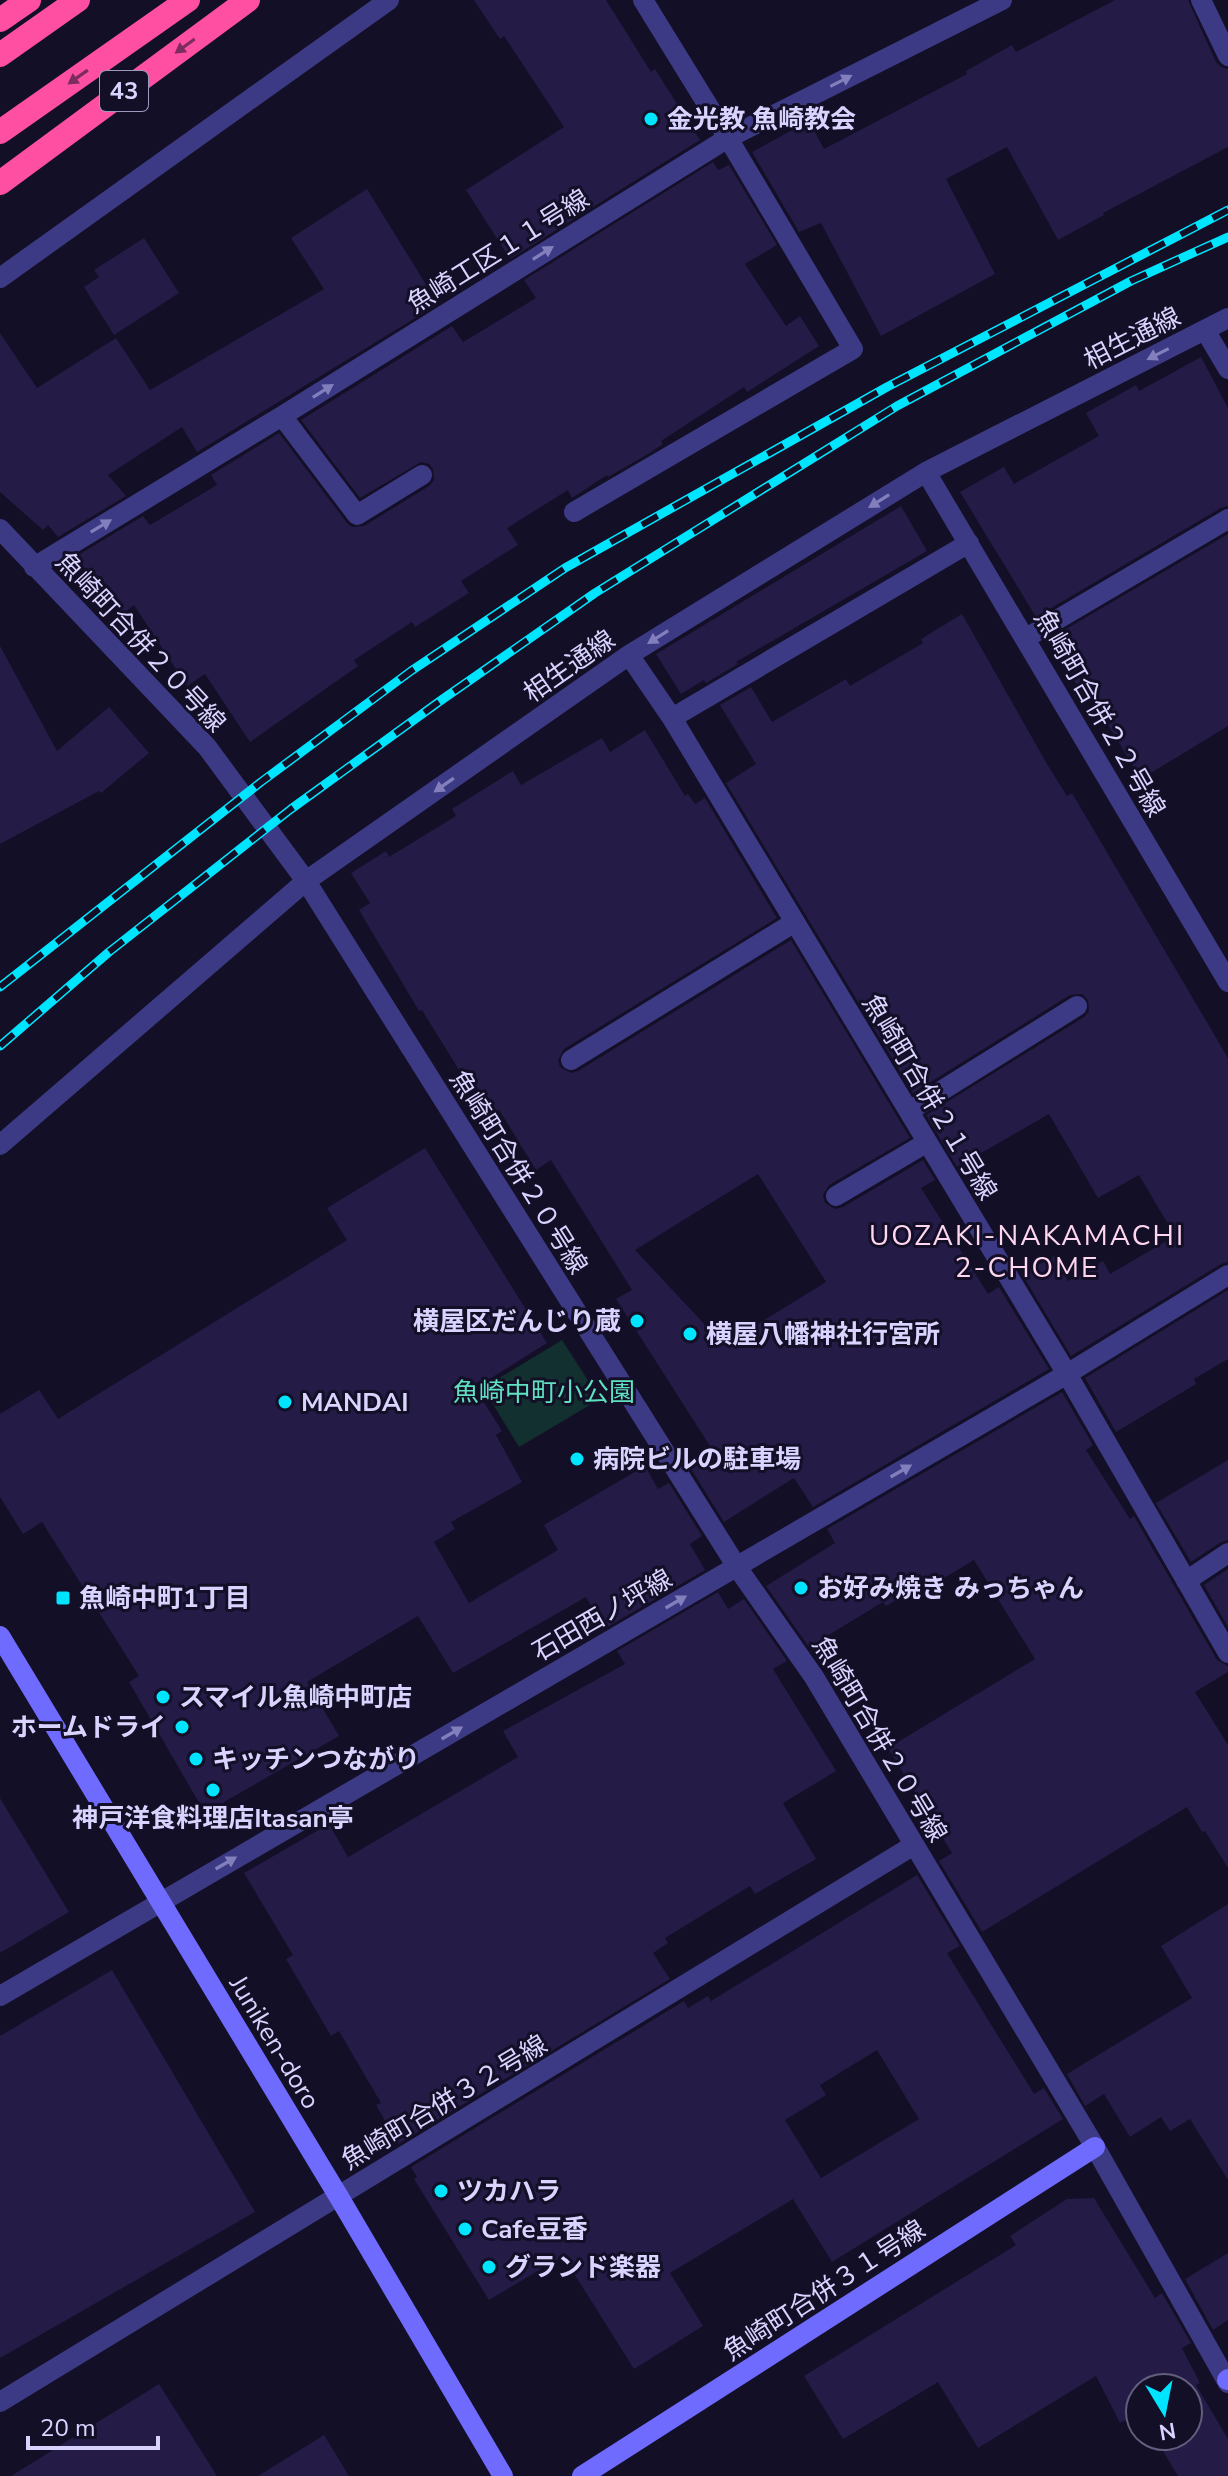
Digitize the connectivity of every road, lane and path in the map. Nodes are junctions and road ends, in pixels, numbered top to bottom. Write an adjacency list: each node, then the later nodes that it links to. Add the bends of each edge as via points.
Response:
1 (29, 0): 9 (highway)
2 (78, 0): 10 (highway)
3 (188, 0): 12 (highway, one-way to 12)
4 (248, 0): 14 (highway, 43, one-way to 14)
5 (389, 0): 15 (street)
6 (643, 0): 13 (street)
7 (1002, 0): 13 (street, 魚崎工区１１号線, one-way to 7)
8 (1201, 0): 11 (street)
9 (0, 20)
10 (0, 55)
11 (1228, 56)
12 (0, 132)
13 (728, 138): 19 (street, 魚崎工区１１号線, one-way to 13); 22 (street, via 853,349)
14 (0, 183)
15 (0, 278)
16 (1228, 318): 17 (street, 相生通線)
17 (1205, 330): 18 (street); 20 (street, 相生通線, one-way to 20)
18 (1228, 369)
19 (282, 416): 21 (street, via 357,515); 26 (street, 魚崎工区１１号線, one-way to 19)
20 (926, 472): 25 (street, 魚崎町合併２２号線); 28 (street, 相生通線, one-way to 28)
21 (422, 475)
22 (574, 512)
23 (1228, 519): 27 (street)
24 (3, 536): 26 (street, 魚崎町合併２０号線)
25 (969, 543): 27 (street, 魚崎町合併２２号線); 29 (street)
26 (34, 567): 30 (street, 魚崎町合併２０号線, via 207,747)
27 (1026, 638): 32 (street, 魚崎町合併２２号線)
28 (629, 655): 29 (street, 魚崎町合併２１号線); 30 (street, 相生通線, one-way to 30)
29 (672, 718): 31 (street, 魚崎町合併２１号線)
30 (306, 881): 37 (street, 相生通線); 42 (street, 魚崎町合併２０号線)
31 (795, 922): 34 (street); 35 (street, 魚崎町合併２１号線)
32 (1228, 982)
33 (1077, 1006): 35 (street)
34 (571, 1060)
35 (909, 1111): 36 (street, 魚崎町合併２１号線)
36 (926, 1143): 38 (street); 40 (street, 魚崎町合併２１号線)
37 (0, 1145)
38 (836, 1196)
39 (1228, 1275): 40 (street, 石田西ノ坪線)
40 (1067, 1374): 42 (street, 石田西ノ坪線, one-way to 40); 43 (street, 魚崎町合併２１号線)
41 (1228, 1553): 43 (street)
42 (737, 1567): 46 (street, 魚崎町合併２０号線, via 814,1677); 47 (street, 石田西ノ坪線, one-way to 42)
43 (1186, 1581): 45 (street, 魚崎町合併２１号線)
44 (0, 1636): 47 (street, Juniken-doro)
45 (1228, 1653)
46 (914, 1845): 49 (street, 魚崎町合併２０号線); 50 (street, 魚崎町合併３２号線)
47 (159, 1902): 48 (street, 石田西ノ坪線); 50 (street, Juniken-doro)
48 (0, 1996)
49 (1095, 2147): 51 (street, 魚崎町合併２０号線); 54 (street, 魚崎町合併３１号線)
50 (339, 2197): 52 (street, 魚崎町合併３２号線); 53 (street, Juniken-doro)
51 (1228, 2381)
52 (0, 2402)
53 (503, 2476)
54 (582, 2476)

